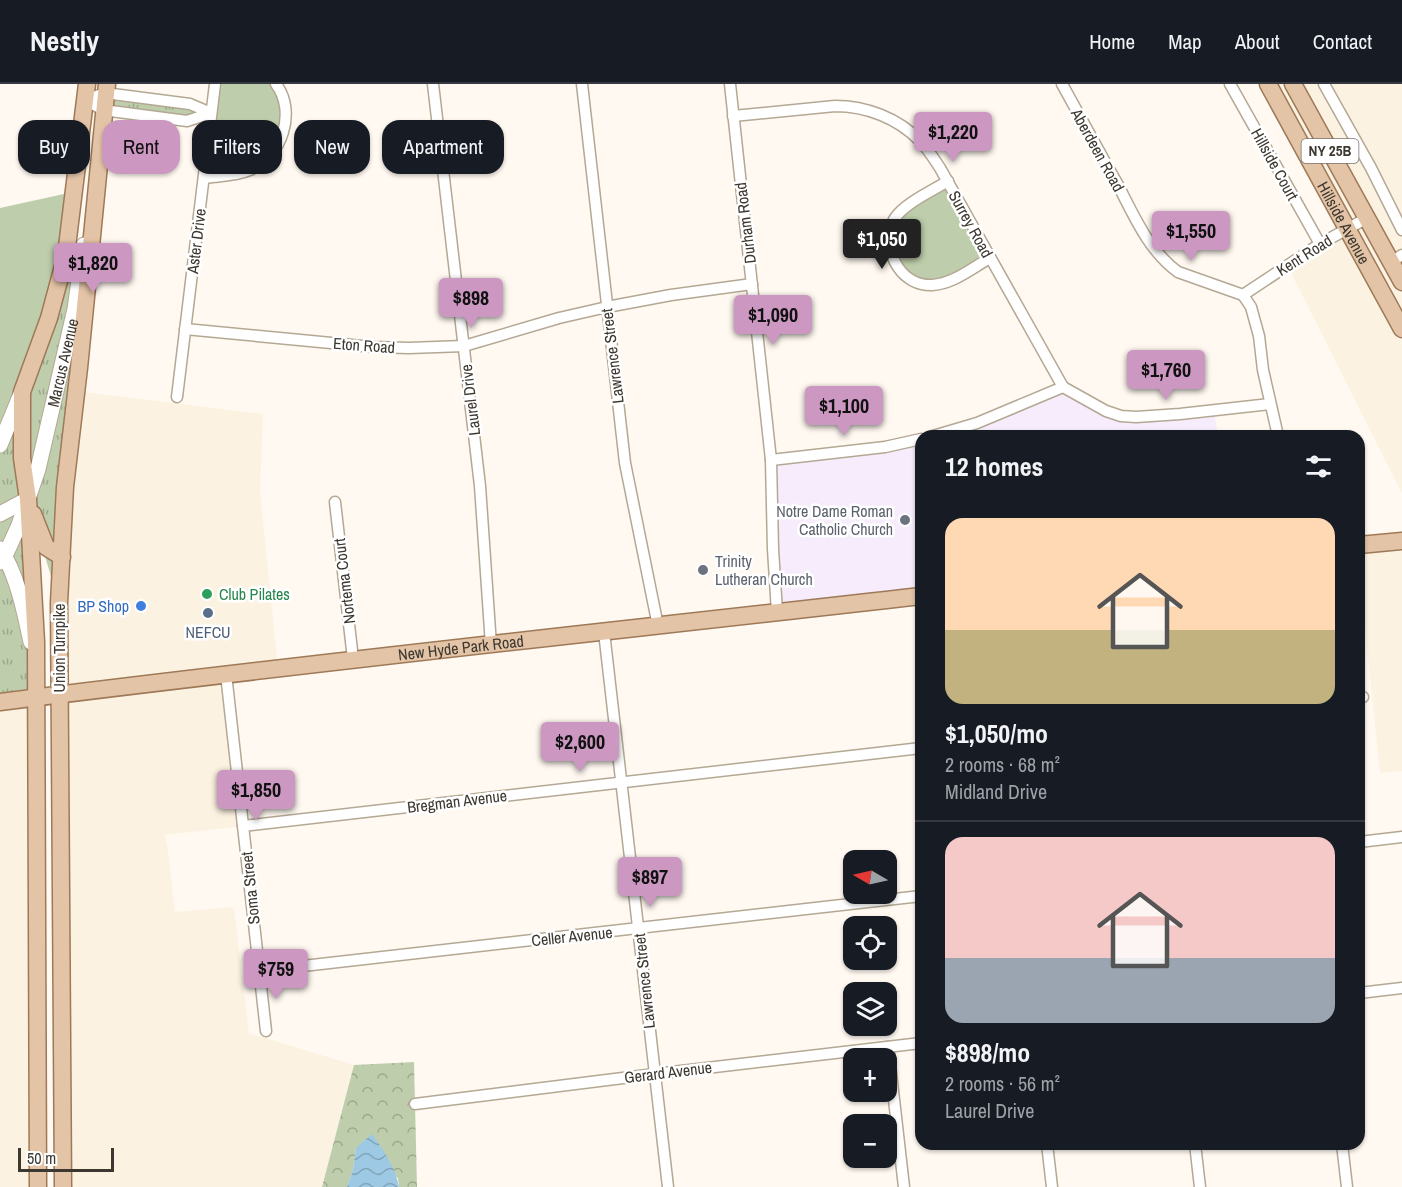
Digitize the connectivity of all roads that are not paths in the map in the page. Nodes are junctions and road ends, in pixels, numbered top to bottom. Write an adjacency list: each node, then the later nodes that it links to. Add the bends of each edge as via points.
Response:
1 (215, 84): 13 (street, Aster Drive)
2 (276, 84): 15 (street, via 286,107 286,121 275,150 252,169)
3 (433, 84): 29 (street, Laurel Drive)
4 (582, 84): 26 (street, Lawrence Street)
5 (729, 84): 14 (street, Durham Road)
6 (1062, 84): 25 (street, Aberdeen Road, via 1155,250 1178,272)
7 (1230, 84): 20 (street, Hillside Court)
8 (1268, 84): 18 (main road, Hillside Avenue / NY 25B)
9 (1293, 84): 17 (main road, Hillside Avenue / NY 25B)
10 (1324, 84): 19 (street)
11 (86, 92): 12 (street); 12 (street); 31 (main road, Marcus Avenue, via 66,255 49,318)
12 (105, 96): 13 (street, via 190,104); 13 (street, via 187,121); 39 (main road, Marcus Avenue, via 75,309); 45 (main road, Union Turnpike, via 65,487)
13 (211, 114): 15 (street, Aster Drive)
14 (733, 116): 16 (street, Surrey Road, via 835,106 861,108 905,128 921,141); 24 (street, Durham Road)
15 (204, 178): 27 (street, Aster Drive)
16 (948, 181): 21 (street, Surrey Road); 21 (street, via 908,206 893,222 889,240 896,265 911,280 931,285 946,283)
17 (1367, 218): 18 (street, Kent Road); 22 (main road, Hillside Avenue / NY 25B)
18 (1347, 229): 20 (street, Kent Road); 28 (main road, Hillside Avenue / NY 25B)
19 (1402, 230)
20 (1320, 244): 25 (street, Kent Road)
21 (990, 258): 30 (street, Surrey Road)
22 (1397, 259): 23 (main road, Hillside Avenue / NY 25B)
23 (1402, 282)
24 (752, 285): 26 (street, Eton Road); 38 (street, Durham Road)
25 (1243, 295): 33 (street, via 1259,336)
26 (607, 307): 29 (street, Eton Road); 48 (street, Lawrence Street, via 625,463)
27 (185, 329): 29 (street, Eton Road, via 374,347); 32 (street, Aster Drive)
28 (1402, 329)
29 (464, 346): 50 (street, Laurel Drive, via 480,486)
30 (1063, 387): 33 (street, via 1121,416); 34 (street)
31 (22, 392): 37 (main road, Marcus Avenue); 39 (main road, Union Turnpike, via 22,458)
32 (177, 397)
33 (1270, 404): 35 (street)
34 (953, 430)
35 (1276, 430)
36 (915, 440): 38 (street)
37 (0, 445)
38 (771, 460): 47 (street, Durham Road)
39 (28, 499): 41 (main road); 44 (main road, Marcus Avenue); 45 (main road, via 46,547); 52 (main road, Union Turnpike)
40 (335, 502): 51 (street, Nortema Court)
41 (0, 514)
42 (1402, 541): 43 (main road)
43 (1365, 544)
44 (2, 556): 52 (main road, via 23,608)
45 (62, 556): 54 (main road, Union Turnpike)
46 (915, 597): 47 (main road, New Hyde Park Road)
47 (777, 612): 48 (main road, New Hyde Park Road)
48 (658, 626): 49 (main road, New Hyde Park Road)
49 (604, 632): 50 (main road, New Hyde Park Road); 58 (street, Lawrence Street)
50 (491, 645): 51 (main road, New Hyde Park Road)
51 (353, 659): 53 (main road, New Hyde Park Road)
52 (36, 663): 55 (main road, Union Turnpike)
53 (226, 674): 54 (main road, New Hyde Park Road); 59 (street, Soma Street)
54 (59, 695): 55 (main road, New Hyde Park Road); 76 (main road, Union Turnpike)
55 (36, 697): 56 (main road, New Hyde Park Road); 75 (main road, Union Turnpike)
56 (0, 702)
57 (915, 749): 58 (street, Bregman Avenue)
58 (622, 782): 59 (street, Bregman Avenue); 63 (street, Lawrence Street)
59 (243, 826): 64 (street, Soma Street)
60 (1402, 837): 61 (street)
61 (1365, 841)
62 (915, 897): 63 (street, Celler Avenue)
63 (638, 928): 64 (street, Celler Avenue); 70 (street, Lawrence Street)
64 (259, 971): 67 (street, Soma Street)
65 (1402, 988): 66 (street)
66 (1365, 992)
67 (266, 1031)
68 (915, 1044): 69 (street, Gerard Avenue)
69 (888, 1047): 70 (street, Gerard Avenue); 78 (street)
70 (655, 1074): 71 (street, Gerard Avenue); 77 (street, Lawrence Street)
71 (415, 1104)
72 (1048, 1150): 79 (street)
73 (1196, 1150): 80 (street)
74 (1343, 1150): 81 (street)
75 (38, 1187)
76 (63, 1187)
77 (668, 1187)
78 (904, 1187)
79 (1052, 1187)
80 (1200, 1187)
81 (1347, 1187)

